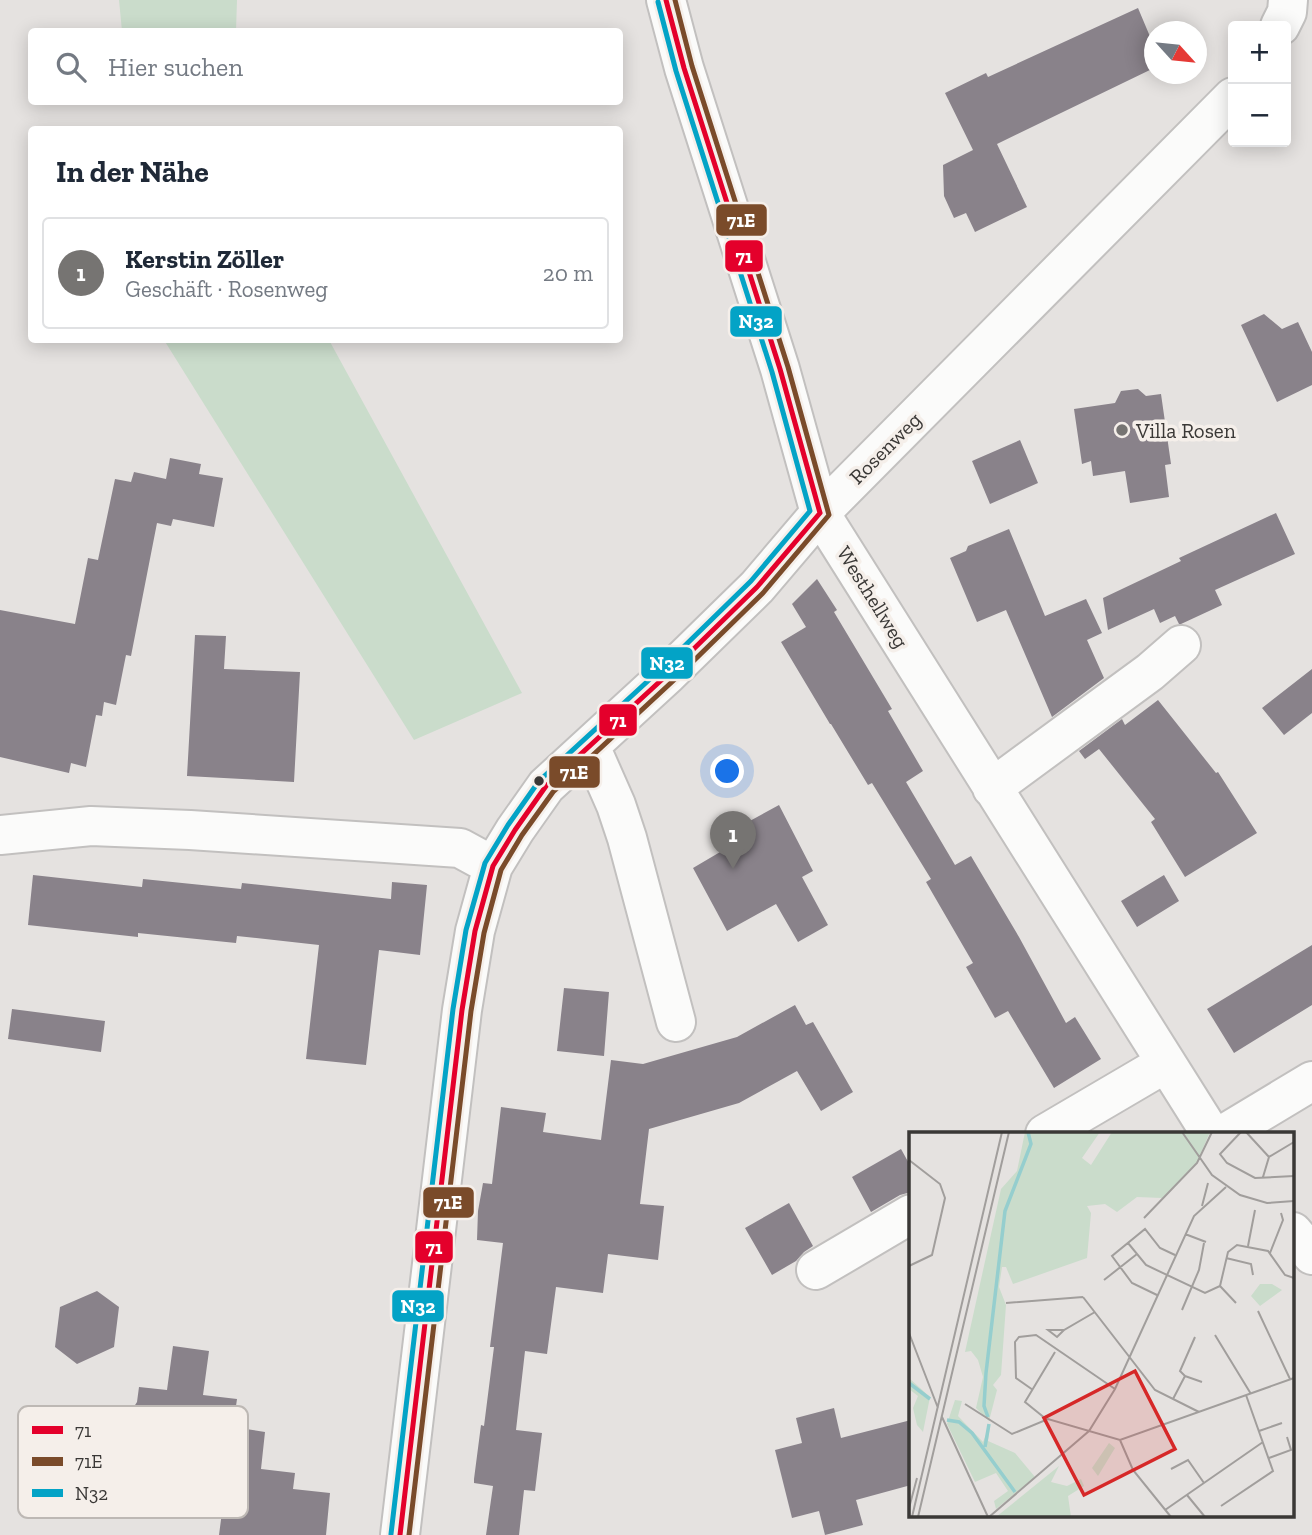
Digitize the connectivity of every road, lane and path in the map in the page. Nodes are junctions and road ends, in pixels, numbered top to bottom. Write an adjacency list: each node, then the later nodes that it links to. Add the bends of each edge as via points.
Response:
1 (669, 1): 3 (street, Westhellweg, via 684,68 780,369)
2 (1228, 102): 3 (street, Rosenweg)
3 (820, 513): 5 (street, Rosenweg, via 757,587); 6 (street, Westhellweg)
4 (1181, 645): 6 (street)
5 (590, 746): 8 (street, Rosenweg, via 546,786); 9 (street, via 627,838)
6 (992, 788): 10 (street, Westhellweg)
7 (0, 835): 8 (street, via 91,826 190,830 460,848)
8 (493, 866): 19 (street, Rosenweg, via 475,931 462,1010)
9 (676, 1022)
10 (1166, 1063): 12 (street); 13 (street, Westhellweg)
11 (1312, 1081): 14 (street)
12 (1048, 1132)
13 (1210, 1132)
14 (1227, 1132)
15 (909, 1215): 18 (street)
16 (1294, 1233): 17 (street)
17 (1312, 1255)
18 (817, 1270)
19 (400, 1535)

